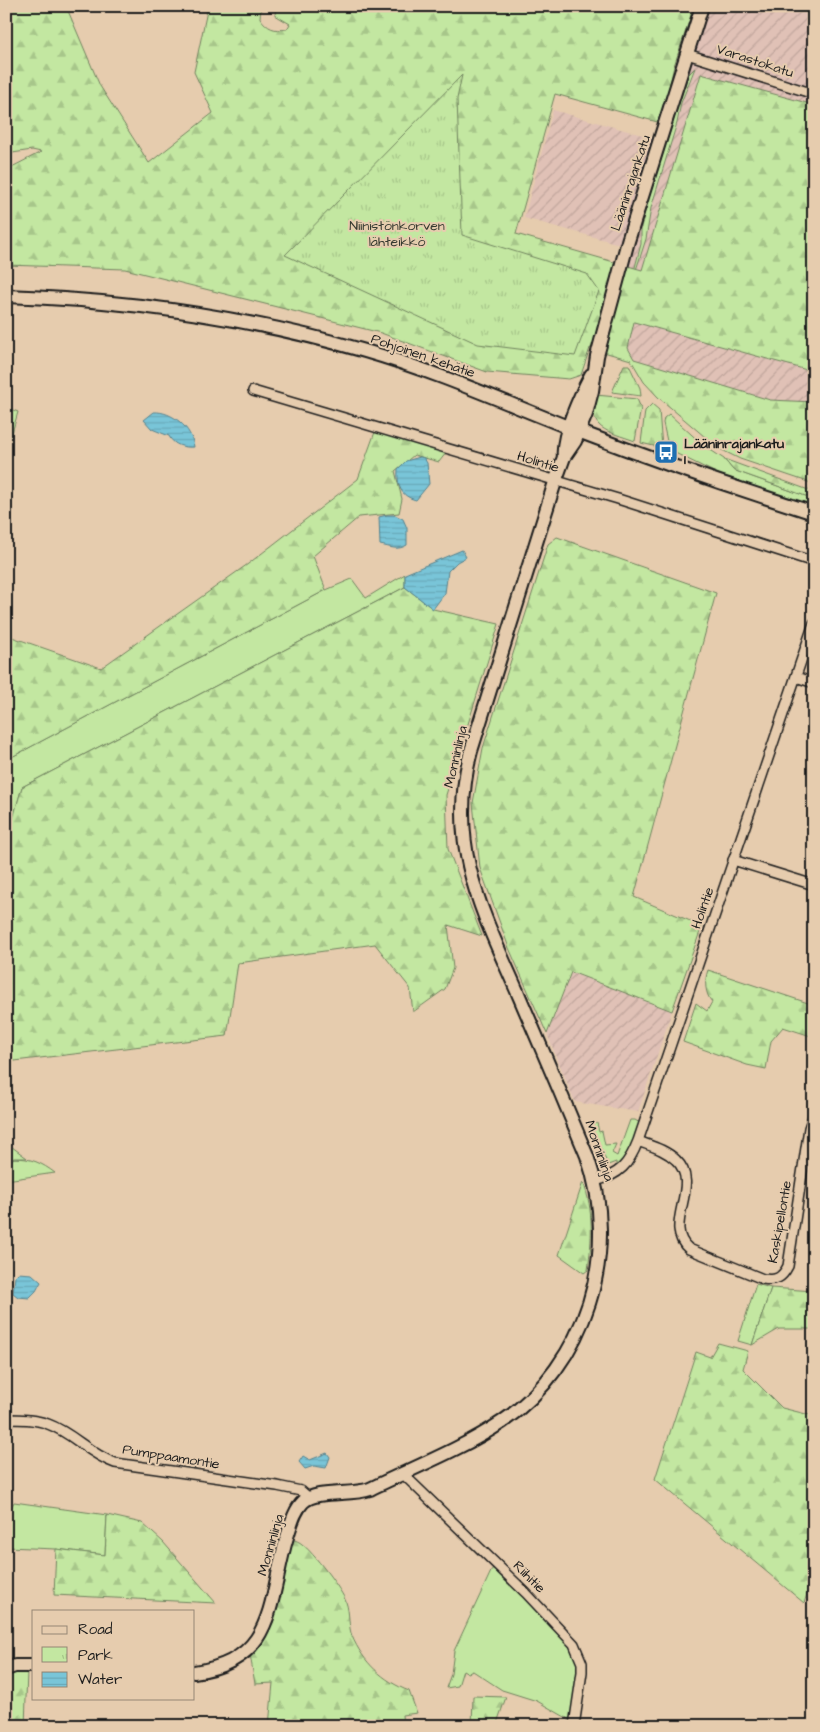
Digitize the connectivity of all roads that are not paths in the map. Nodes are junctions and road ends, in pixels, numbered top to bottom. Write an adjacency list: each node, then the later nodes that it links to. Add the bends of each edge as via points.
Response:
1 (702, 6): 2 (street, Lääninrajankatu)
2 (688, 54): 3 (street, Varastokatu); 6 (street, Lääninrajankatu, via 628,241 593,371 592,391)
3 (814, 94)
4 (6, 296): 6 (street, Pohjoinen kehätie, via 148,306 280,329 412,366)
5 (253, 391): 7 (street, Holintie)
6 (574, 429): 7 (street, Monninlinja, via 571,450 564,457); 8 (street, Pohjoinen kehätie, via 703,477)
7 (555, 482): 9 (street, Holintie); 17 (street, Monninlinja, via 471,751 463,789 462,826 466,860 475,892 584,1147)
8 (814, 513)
9 (814, 562)
10 (814, 623): 11 (street, Holintie)
11 (796, 677): 12 (street); 13 (street, Holintie)
12 (814, 683)
13 (734, 860): 14 (street); 16 (street, Holintie)
14 (814, 885)
15 (814, 1114): 16 (street, Kaskipellontie, via 809,1128 788,1266 780,1278 773,1281 754,1276 683,1244 678,1227 686,1183 683,1167 669,1154)
16 (638, 1141): 17 (street, Holintie, via 631,1159 622,1170 610,1178)
17 (595, 1181): 19 (street, Monninlinja, via 600,1238 596,1282 579,1330 564,1358 531,1398 501,1422)
18 (6, 1419): 20 (street, Pumppaamontie, via 49,1424 91,1452 115,1462 278,1486 301,1492)
19 (402, 1473): 20 (street, Monninlinja, via 358,1493); 24 (street, Riihitie, via 574,1644 582,1662 582,1672)
20 (309, 1498): 23 (street, Monninlinja, via 298,1508 292,1523 268,1618 259,1637 230,1661)
21 (32, 1666): 22 (street)
22 (6, 1668)
23 (195, 1672)
24 (574, 1726)

